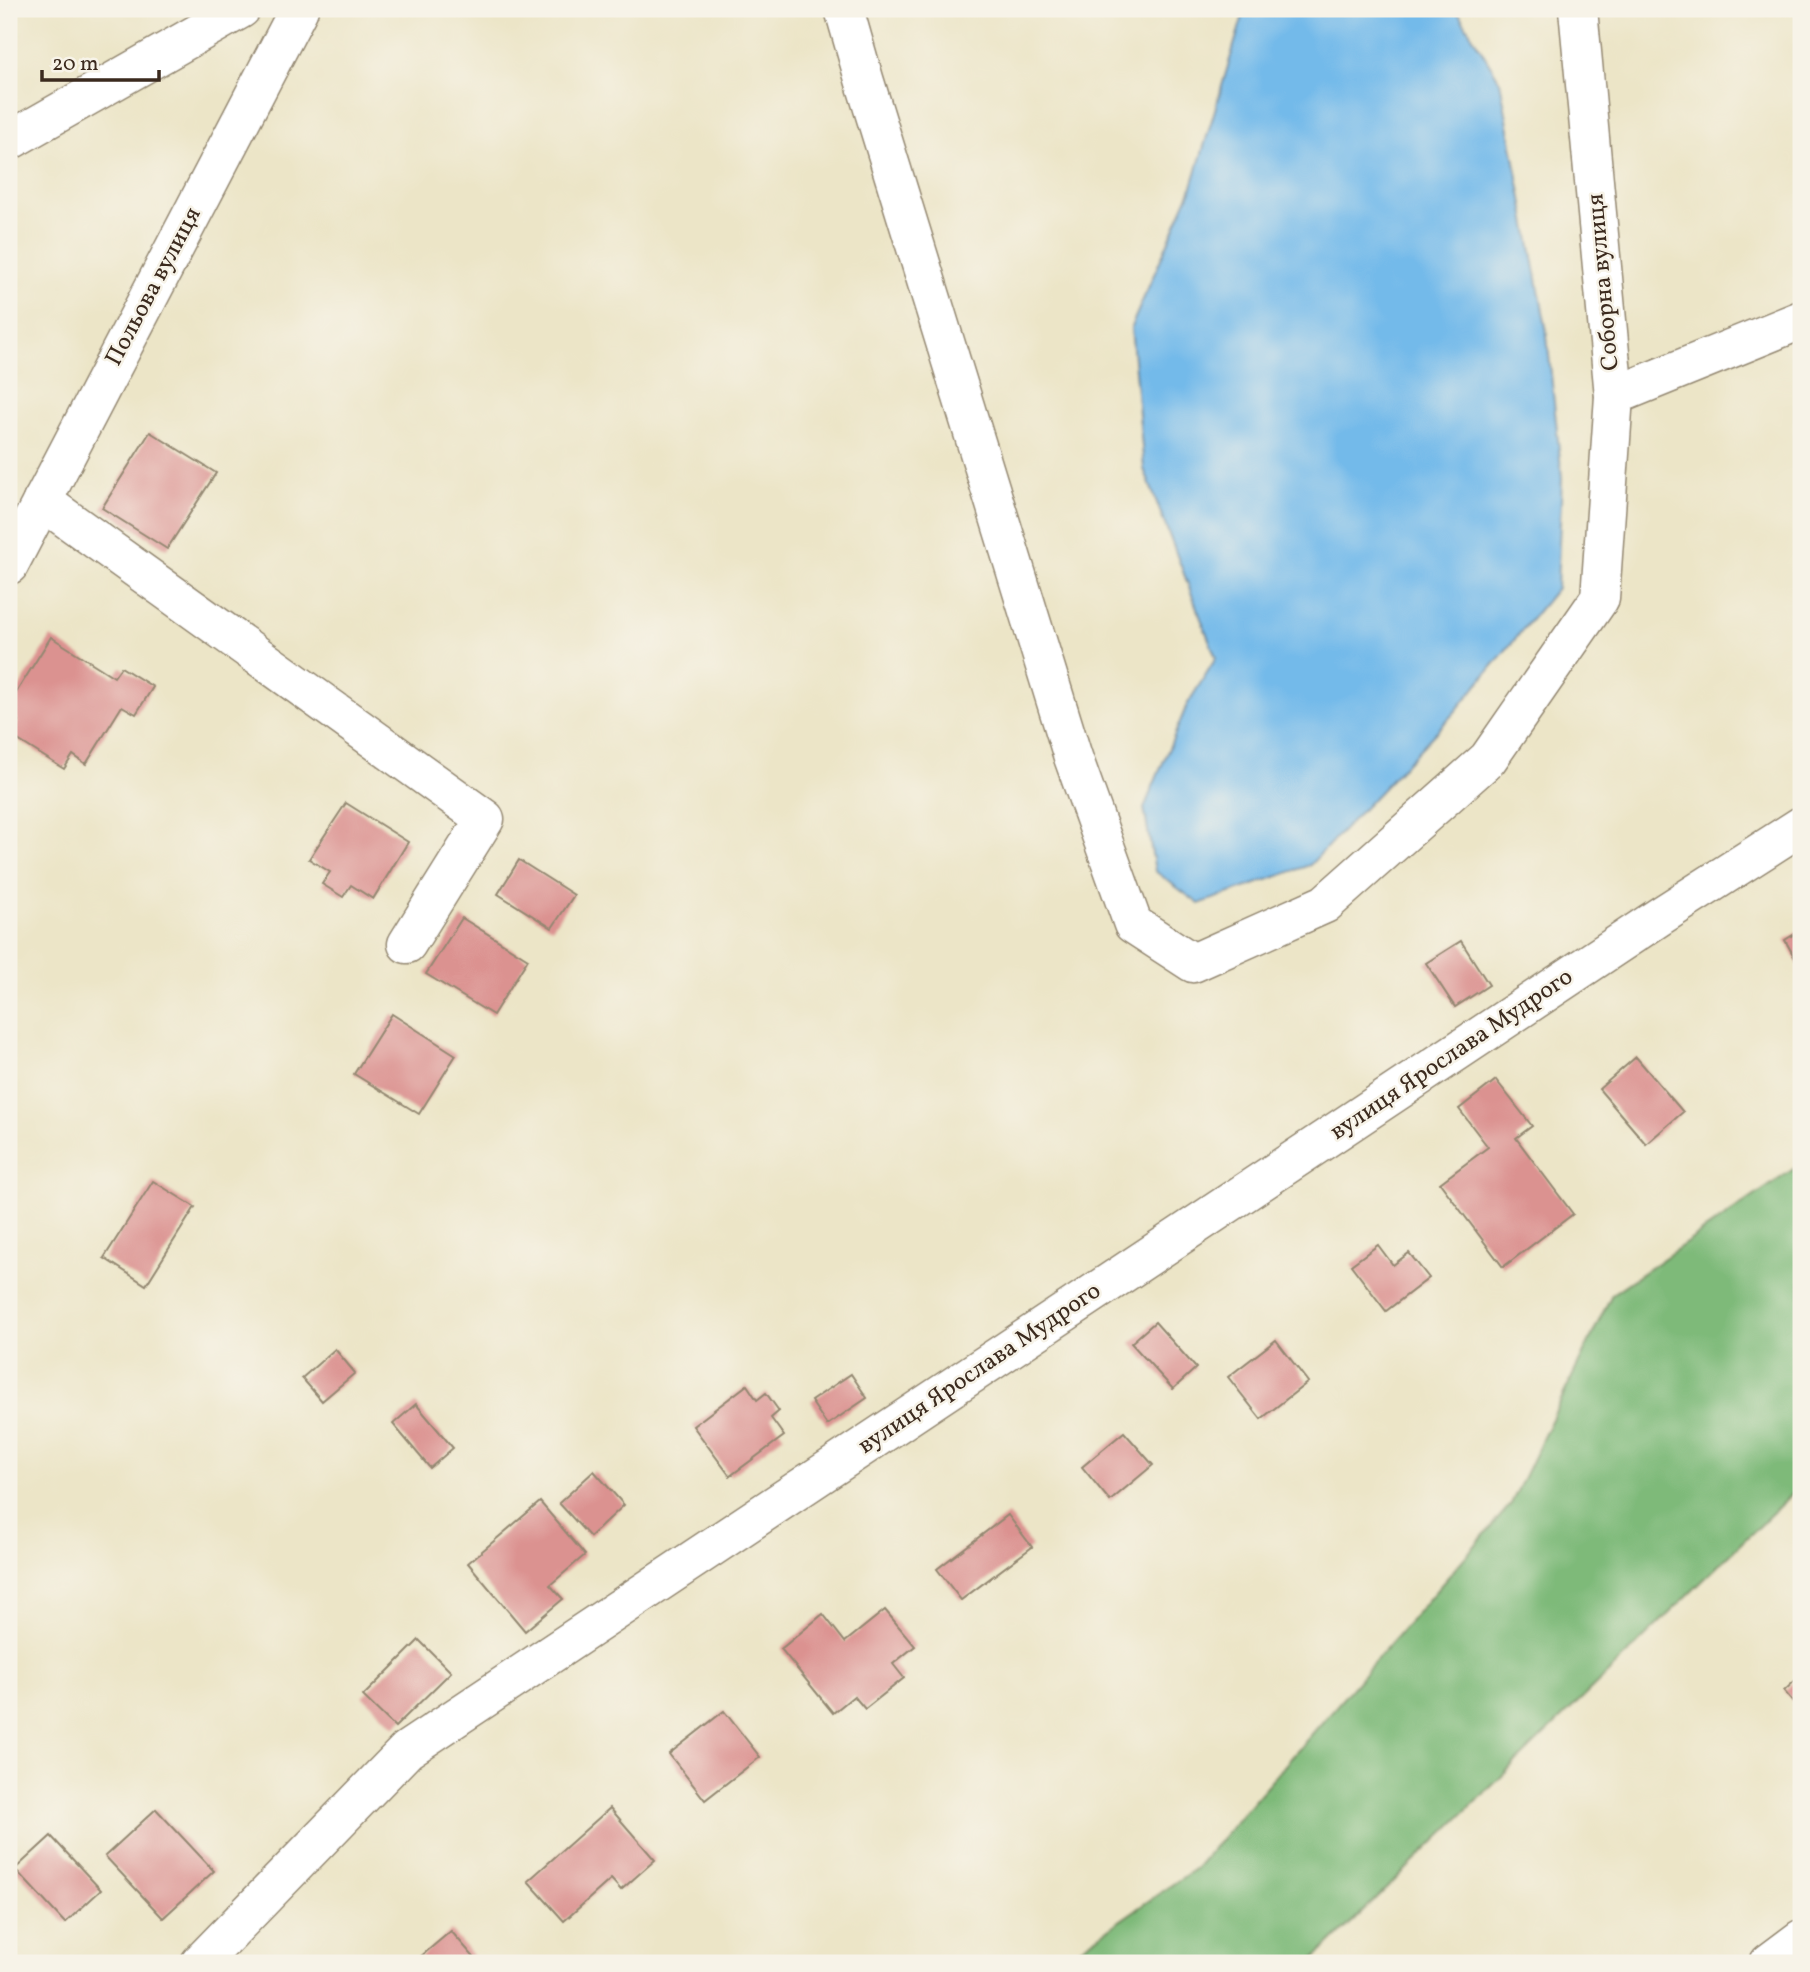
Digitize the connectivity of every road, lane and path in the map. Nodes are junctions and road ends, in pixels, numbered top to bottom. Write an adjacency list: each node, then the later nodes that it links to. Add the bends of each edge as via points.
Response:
1 (241, 9): 5 (street)
2 (299, 9): 8 (street, Польова вулиця)
3 (844, 9): 7 (street, via 1073,757 1133,924 1193,962 1325,904 1488,759 1600,598)
4 (1578, 9): 7 (street, Соборна вулиця)
5 (9, 141)
6 (1801, 320): 7 (street, Соборна вулиця)
7 (1614, 396)
8 (42, 501): 9 (street, Польова вулиця); 11 (street, via 485,819)
9 (9, 565)
10 (1801, 826): 13 (street, вулиця Ярослава Мудрого, via 407,1750)
11 (407, 944)
12 (1801, 1939): 14 (street)
13 (200, 1963)
14 (1769, 1963)

